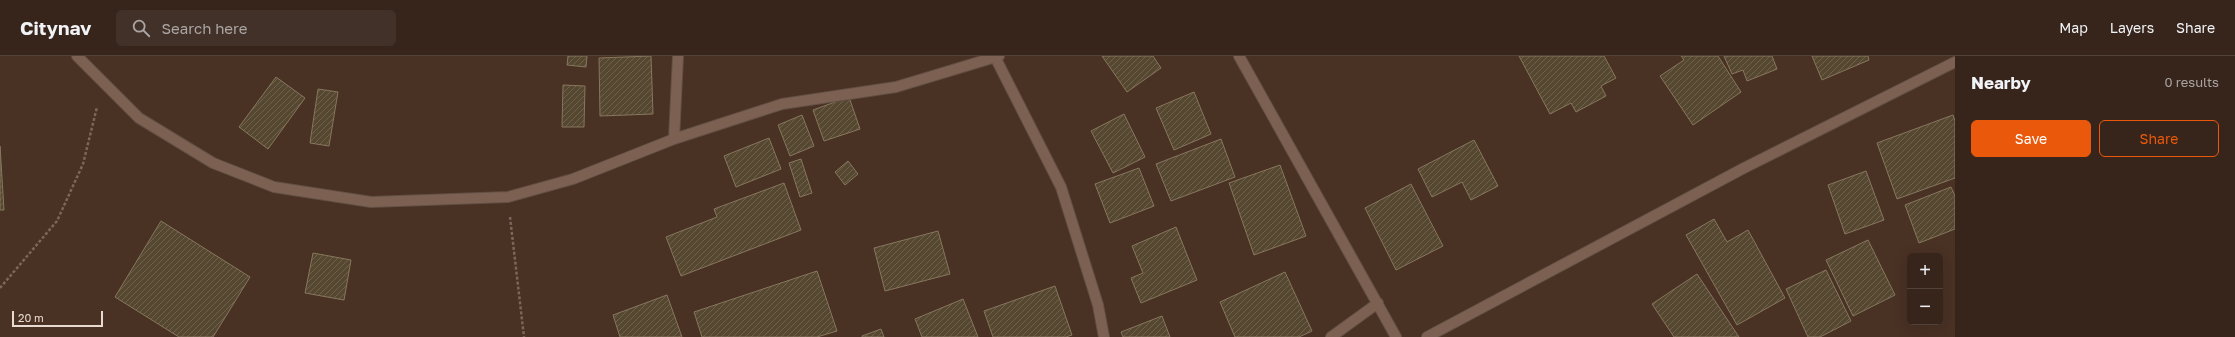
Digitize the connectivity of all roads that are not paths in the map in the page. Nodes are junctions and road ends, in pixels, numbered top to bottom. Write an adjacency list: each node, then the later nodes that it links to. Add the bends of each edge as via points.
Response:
1 (77, 56): 6 (street, via 139,118 213,163 274,187 371,202 508,197 572,178)
2 (678, 56): 6 (street)
3 (1239, 56): 7 (street)
4 (997, 57): 6 (street, via 896,86 782,104); 8 (street, via 1060,187 1098,305)
5 (1955, 62): 11 (street, via 1744,168)
6 (674, 139)
7 (1378, 303): 9 (street); 10 (street)
8 (1104, 337)
9 (1331, 337)
10 (1396, 337)
11 (1427, 337)

